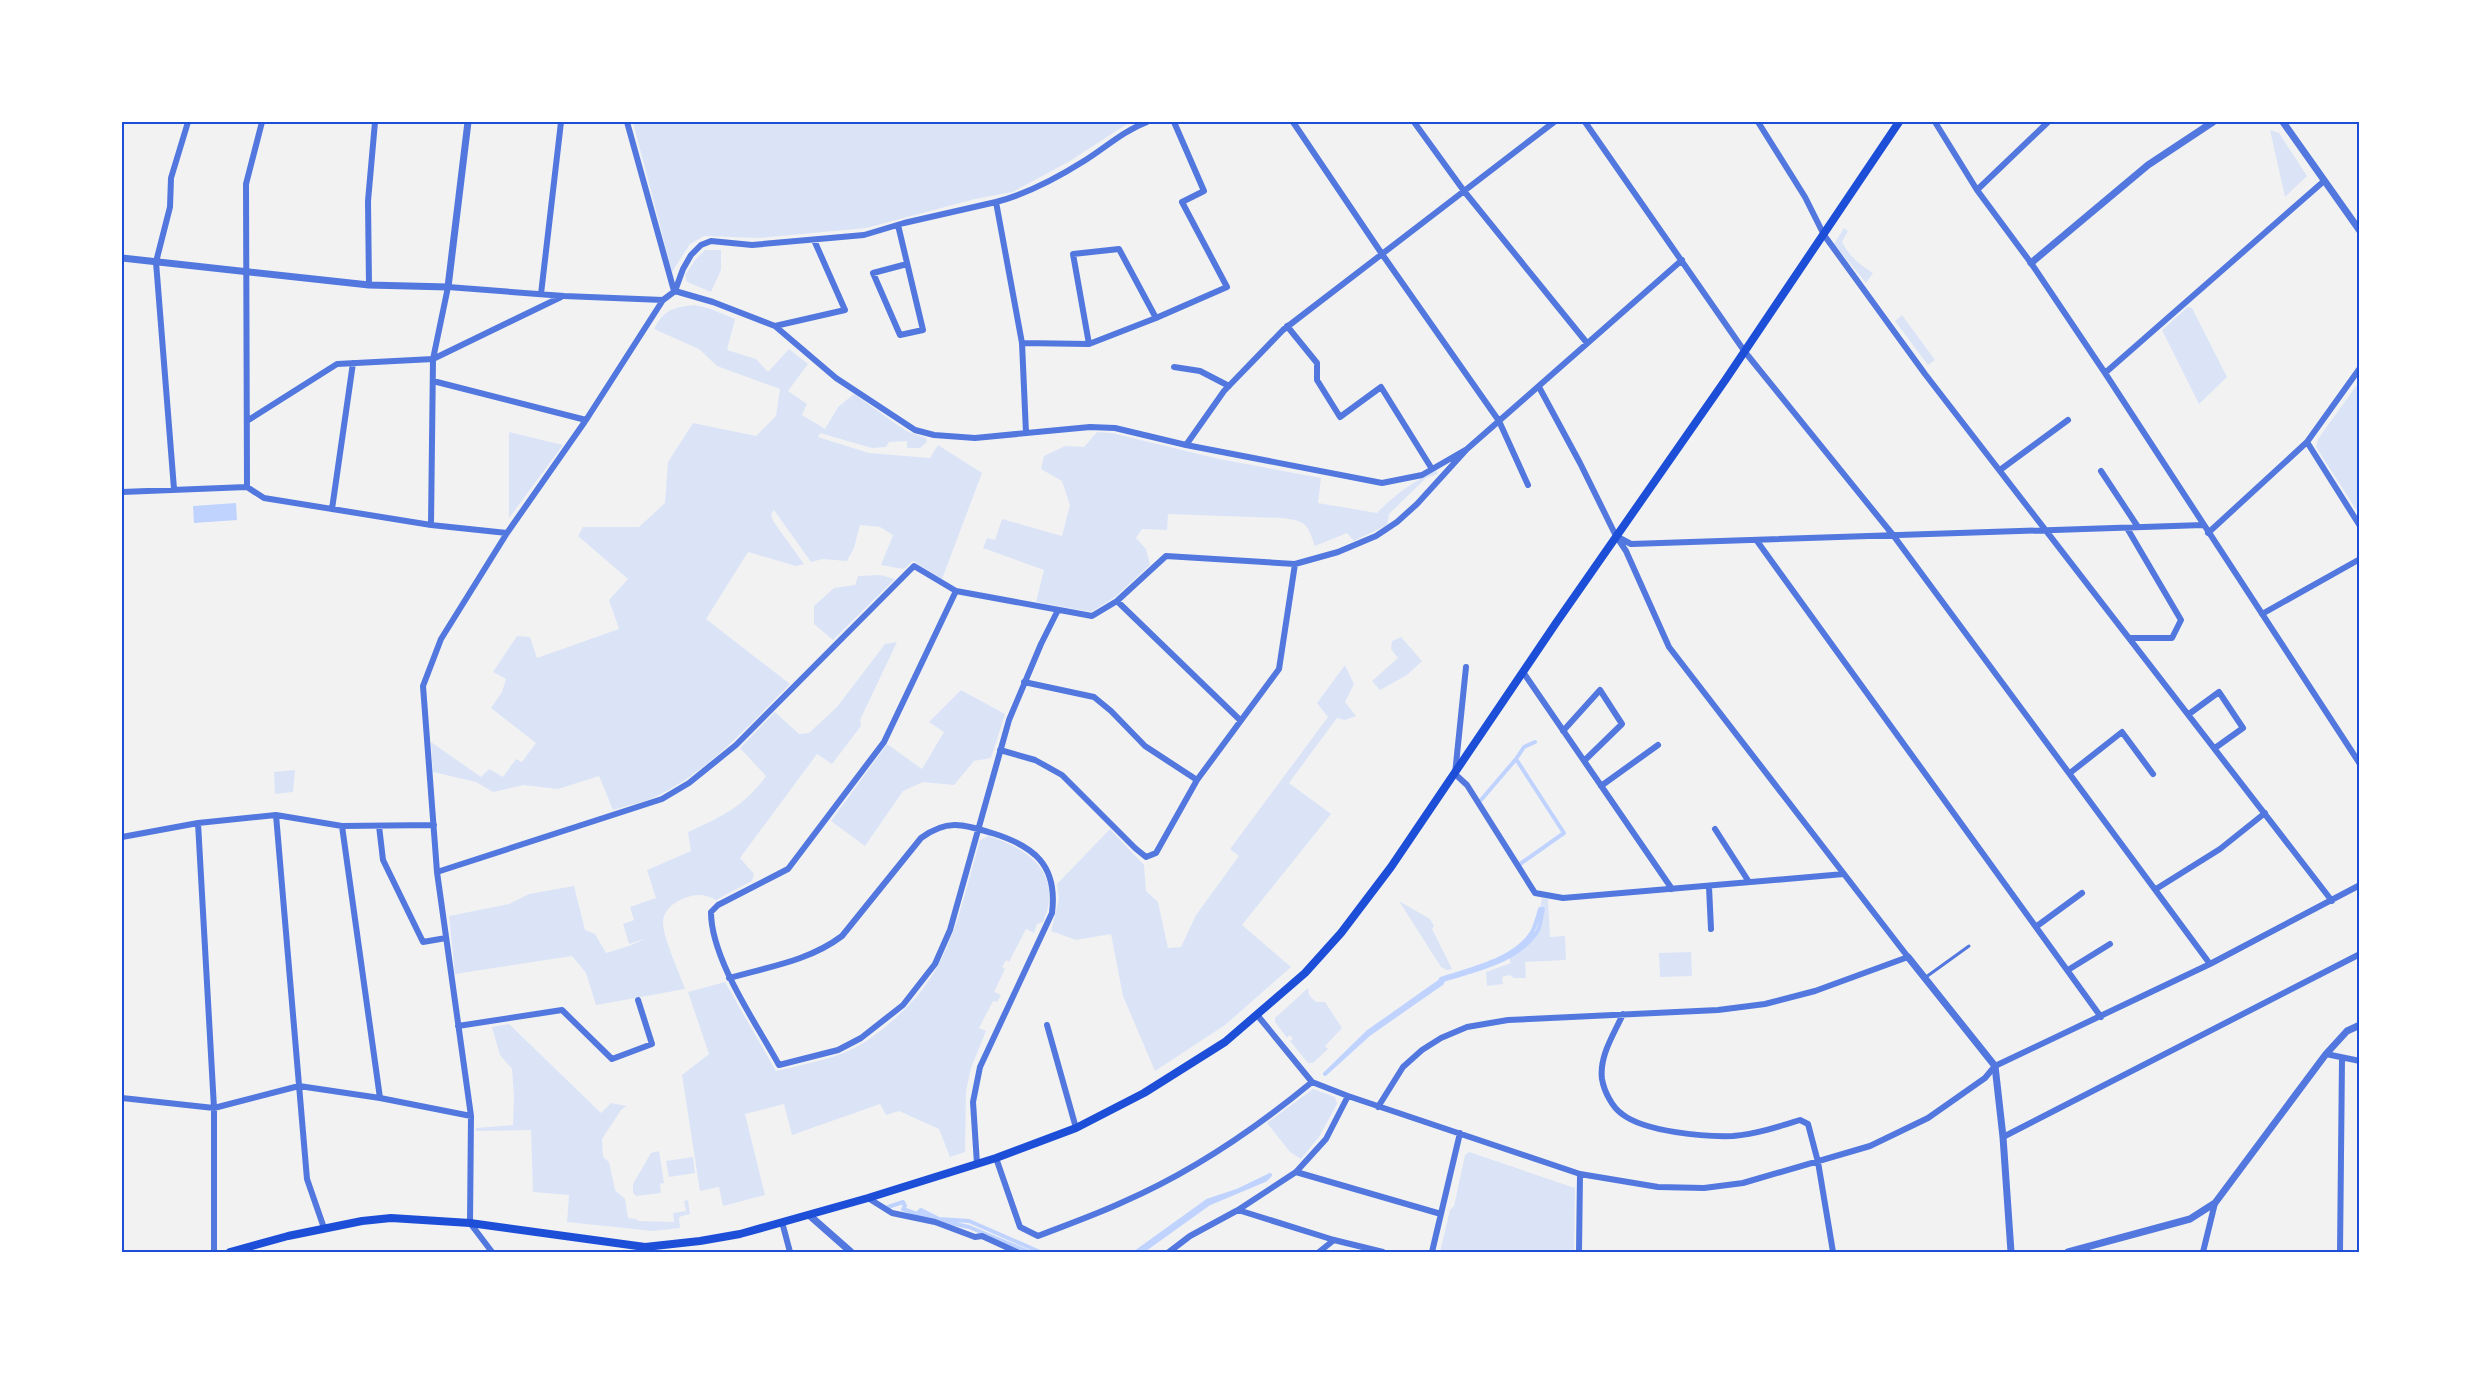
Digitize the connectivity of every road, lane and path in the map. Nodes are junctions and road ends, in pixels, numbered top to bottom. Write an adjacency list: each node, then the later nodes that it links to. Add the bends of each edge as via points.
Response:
1 (188, 122): 30 (street, via 171,178 170,207)
2 (262, 122): 33 (street, via 246,184)
3 (375, 122): 34 (street, via 368,201)
4 (468, 122): 35 (street)
5 (561, 122): 37 (street)
6 (627, 122): 36 (street)
7 (1147, 122): 22 (street, via 1020,196)
8 (1174, 122): 40 (street, via 1204,191 1182,202 1227,287)
9 (1293, 122): 27 (street)
10 (1414, 122): 21 (street)
11 (1554, 122): 21 (street)
12 (1585, 122): 29 (street)
13 (1758, 122): 25 (street)
14 (1899, 122): 25 (main road)
15 (1935, 122): 20 (street)
16 (2048, 122): 20 (street)
17 (2212, 122): 31 (street, via 2148,165)
18 (2283, 122): 19 (street)
19 (2324, 181): 24 (street); 51 (street)
20 (1977, 190): 31 (street)
21 (1464, 191): 27 (street); 43 (street)
22 (996, 202): 23 (street); 44 (street)
23 (898, 225): 26 (street, via 864,235); 32 (street)
24 (2360, 231)
25 (1824, 235): 46 (main road); 64 (street)
26 (814, 240): 36 (street, via 752,245 711,241 691,255); 41 (street, via 845,310)
27 (1382, 254): 42 (street); 58 (street)
28 (122, 258): 30 (street)
29 (1682, 260): 43 (street); 46 (street)
30 (156, 262): 33 (street); 68 (street)
31 (2031, 263): 51 (street)
32 (907, 264): 32 (street, via 923,330 900,335 873,273)
33 (245, 271): 34 (street); 57 (street)
34 (369, 285): 35 (street)
35 (448, 287): 37 (street); 47 (street)
36 (675, 291): 39 (street); 41 (street)
37 (541, 294): 38 (street)
38 (564, 296): 39 (street); 47 (street)
39 (663, 300): 55 (street)
40 (1156, 318): 45 (street); 45 (street, via 1119,249 1073,254)
41 (775, 326): 59 (street, via 836,378 915,430 975,438)
42 (1287, 326): 53 (street); 63 (street, via 1317,363 1317,380 1340,417 1382,387)
43 (1587, 343): 54 (street)
44 (1022, 344): 45 (street); 59 (street)
45 (1089, 344)
46 (1745, 352): 79 (street); 80 (main road)
47 (433, 359): 48 (street); 52 (street)
48 (353, 363): 57 (street, via 337,364); 70 (street)
49 (1174, 367): 53 (street, via 1200,371)
50 (2360, 368): 60 (street)
51 (2106, 373): 72 (street)
52 (433, 381): 55 (street); 71 (street)
53 (1229, 386): 61 (street)
54 (1539, 387): 58 (street); 80 (street)
55 (586, 420): 77 (street)
56 (2068, 420): 64 (street)
57 (247, 421): 67 (street)
58 (1499, 421): 62 (street); 66 (street)
59 (1026, 433): 61 (street, via 1090,427)
60 (2307, 442): 73 (street); 78 (street)
61 (1186, 445): 63 (street, via 1382,483 1422,475)
62 (1467, 449): 63 (street); 83 (street, via 1417,504 1376,536)
63 (1432, 469)
64 (2000, 470): 76 (street)
65 (2101, 471): 74 (street)
66 (1528, 485)
67 (247, 487): 68 (street); 70 (street, via 264,498)
68 (174, 489): 69 (street)
69 (122, 492)
70 (332, 509): 71 (street)
71 (431, 525): 77 (street)
72 (2203, 525): 74 (street); 78 (street)
73 (2360, 526)
74 (2138, 527): 75 (street)
75 (2127, 528): 76 (street); 88 (street, via 2181,620 2172,638)
76 (2046, 530): 79 (street); 88 (street)
77 (507, 533): 108 (street, via 441,639 423,686)
78 (2208, 533): 87 (street)
79 (1893, 535): 81 (street); 100 (street)
80 (1616, 536): 81 (street, via 1631,544); 90 (main road); 115 (street, via 1669,647)
81 (1757, 541): 123 (street)
82 (2360, 559): 87 (street)
83 (1295, 564): 85 (street, via 1166,556); 93 (street, via 1279,669)
84 (956, 591): 86 (street); 114 (street, via 914,566 736,745 662,799); 132 (street, via 884,742 788,869 711,912)
85 (1117, 601): 86 (street, via 1092,616); 93 (street)
86 (1058, 610): 91 (street)
87 (2262, 614): 99 (street)
88 (2131, 638): 92 (street)
89 (1466, 667): 101 (street)
90 (1523, 672): 94 (street); 101 (main road)
91 (1024, 682): 97 (street); 103 (street, via 1094,697 1145,746)
92 (2188, 714): 96 (street); 96 (street, via 2219,692 2243,728)
93 (1240, 720): 103 (street)
94 (1563, 731): 98 (street); 98 (street, via 1600,690 1622,724)
95 (1658, 745): 104 (street)
96 (2215, 748): 105 (street)
97 (1000, 750): 103 (street, via 1035,760 1062,775 1146,857 1156,853); 111 (street)
98 (1584, 761): 104 (street)
99 (2360, 764)
100 (2070, 773): 102 (street, via 2122,732); 120 (street)
101 (1455, 774): 119 (street, via 1467,784 1535,893 1563,898); 136 (main road, via 1341,933)
102 (2153, 774)
103 (1197, 780)
104 (1601, 786): 119 (street)
105 (2265, 813): 120 (street, via 2220,849); 122 (street)
106 (276, 815): 107 (street); 109 (street); 146 (street)
107 (198, 823): 113 (street); 151 (street)
108 (434, 825): 110 (street); 114 (street)
109 (342, 826): 110 (street); 149 (street)
110 (380, 826): 125 (street, via 383,860 423,942)
111 (979, 829): 132 (street, via 949,824 921,838 842,936 830,945 810,956); 132 (street, via 950,930 935,964 903,1005 861,1038 838,1050 779,1065); 158 (street, via 1020,842 1039,858 1051,882 1053,903 1049,923 980,1067 973,1102)
112 (1715, 829): 116 (street)
113 (122, 837)
114 (437, 872): 125 (street)
115 (1844, 874): 116 (street); 129 (street)
116 (1749, 882): 118 (street)
117 (2360, 885): 122 (street)
118 (1709, 887): 119 (street); 124 (street)
119 (1672, 889)
120 (2156, 889): 130 (street)
121 (2082, 893): 123 (street)
122 (2332, 901): 130 (street)
123 (2037, 926): 131 (street)
124 (1711, 929)
125 (446, 938): 139 (street)
126 (2110, 944): 131 (street)
127 (1969, 946): 133 (lane)
128 (2360, 954): 155 (street)
129 (1908, 957): 133 (street); 135 (street, via 1815,991 1765,1004)
130 (2210, 964): 137 (street)
131 (2068, 970): 137 (street)
132 (729, 978)
133 (1924, 978): 144 (street)
134 (638, 1000): 139 (street, via 652,1044 612,1059 562,1010)
135 (1623, 1014): 150 (street, via 1508,1020 1467,1027 1441,1038 1403,1067); 157 (street, via 1604,1056 1602,1078 1608,1098 1621,1114 1640,1123 1696,1136 1734,1136 1800,1120 1808,1124)
136 (1258, 1016): 145 (street); 153 (main road, via 1225,1042 1144,1093)
137 (2101, 1017): 144 (street)
138 (1047, 1025): 153 (street)
139 (458, 1026): 152 (street)
140 (2360, 1026): 141 (street, via 2347,1031)
141 (2326, 1054): 142 (street); 162 (street)
142 (2342, 1059): 143 (street); 185 (street)
143 (2360, 1061)
144 (1995, 1066): 155 (street); 157 (street, via 1985,1078 1928,1118 1870,1146)
145 (1312, 1082): 147 (street); 156 (street, via 1267,1119 1179,1174 1124,1202 1038,1236 1020,1227)
146 (299, 1086): 149 (street); 151 (street); 168 (street, via 307,1179)
147 (1348, 1096): 150 (street); 159 (street, via 1326,1139)
148 (122, 1098): 151 (street)
149 (380, 1098): 152 (street)
150 (1378, 1107): 154 (street)
151 (214, 1108): 170 (street)
152 (471, 1116): 167 (street)
153 (1076, 1128): 156 (main road)
154 (1460, 1133): 160 (street); 164 (street)
155 (2003, 1137): 182 (street)
156 (996, 1158): 158 (main road)
157 (1818, 1162): 160 (street, via 1743,1183 1704,1188 1658,1187); 181 (street)
158 (976, 1164): 161 (main road)
159 (1296, 1172): 163 (street); 164 (street)
160 (1580, 1174): 180 (street)
161 (868, 1198): 165 (main road); 175 (street, via 891,1213 982,1236)
162 (2215, 1203): 183 (street, via 2190,1219); 184 (street)
163 (1238, 1210): 169 (street); 176 (street)
164 (1441, 1214): 179 (street)
165 (809, 1215): 166 (main road); 174 (street)
166 (782, 1222): 167 (main road, via 700,1241 645,1246); 173 (street)
167 (470, 1223): 168 (main road, via 391,1218); 172 (street)
168 (324, 1228): 171 (main road)
169 (1334, 1240): 177 (street); 178 (street)
170 (214, 1252)
171 (231, 1252)
172 (492, 1252)
173 (790, 1252)
174 (851, 1252)
175 (1017, 1252)
176 (1169, 1252)
177 (1319, 1252)
178 (1383, 1252)
179 (1432, 1252)
180 (1579, 1252)
181 (1833, 1252)
182 (2011, 1252)
183 (2068, 1252)
184 (2203, 1252)
185 (2340, 1252)

